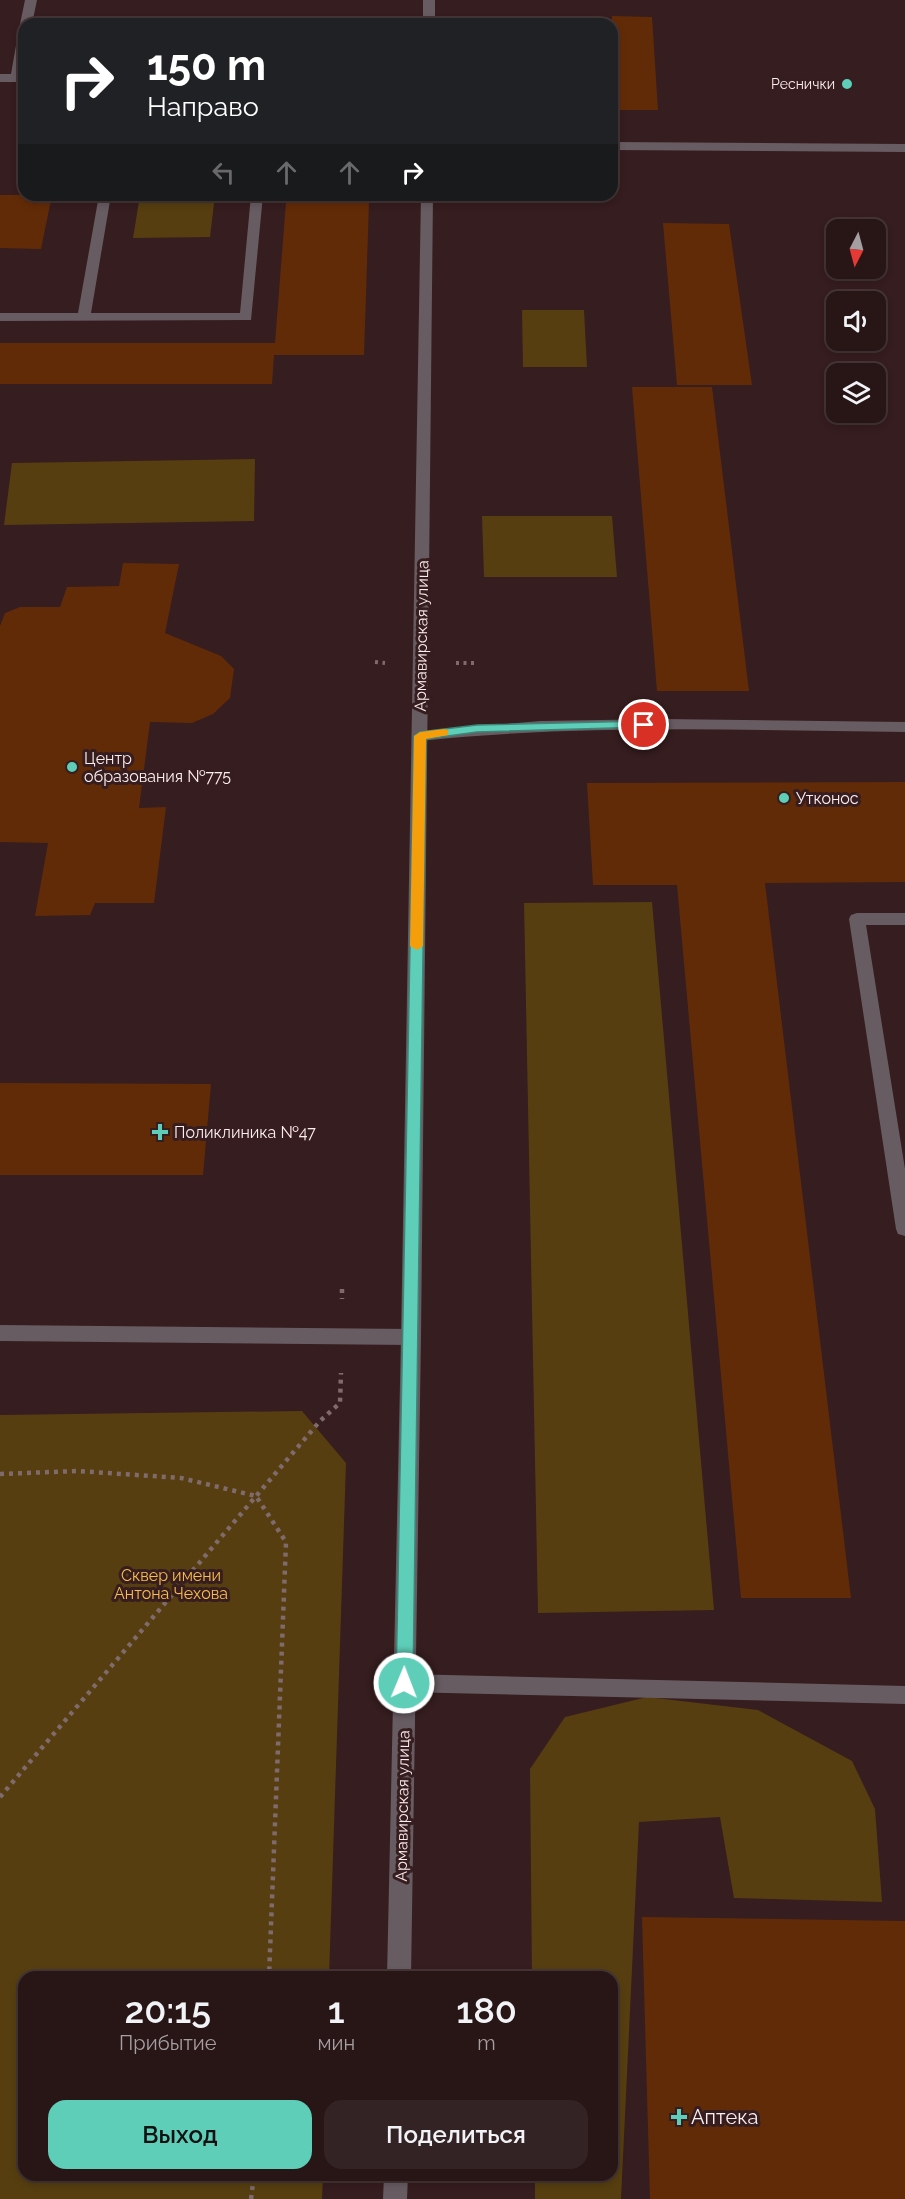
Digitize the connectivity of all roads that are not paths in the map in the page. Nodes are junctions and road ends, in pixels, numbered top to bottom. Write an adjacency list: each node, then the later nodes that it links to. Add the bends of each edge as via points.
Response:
1 (31, 0): 3 (street)
2 (429, 0): 4 (street)
3 (27, 18)
4 (429, 18)
5 (0, 78): 6 (street)
6 (18, 78)
7 (618, 146): 8 (street)
8 (905, 148)
9 (104, 201): 13 (street)
10 (256, 201): 13 (street, via 246,317)
11 (427, 201): 15 (street, Армавирская улица)
12 (0, 317): 13 (street)
13 (84, 318)
14 (905, 727): 15 (street, via 644,725 477,729)
15 (420, 736): 19 (street, Армавирская улица)
16 (905, 918): 17 (street, via 857,919)
17 (905, 1229)
18 (0, 1333): 19 (street)
19 (411, 1337): 20 (street, Армавирская улица)
20 (404, 1683): 21 (street); 22 (street, Армавирская улица)
21 (905, 1695)
22 (399, 1971)
23 (396, 2181): 24 (street)
24 (395, 2199)

